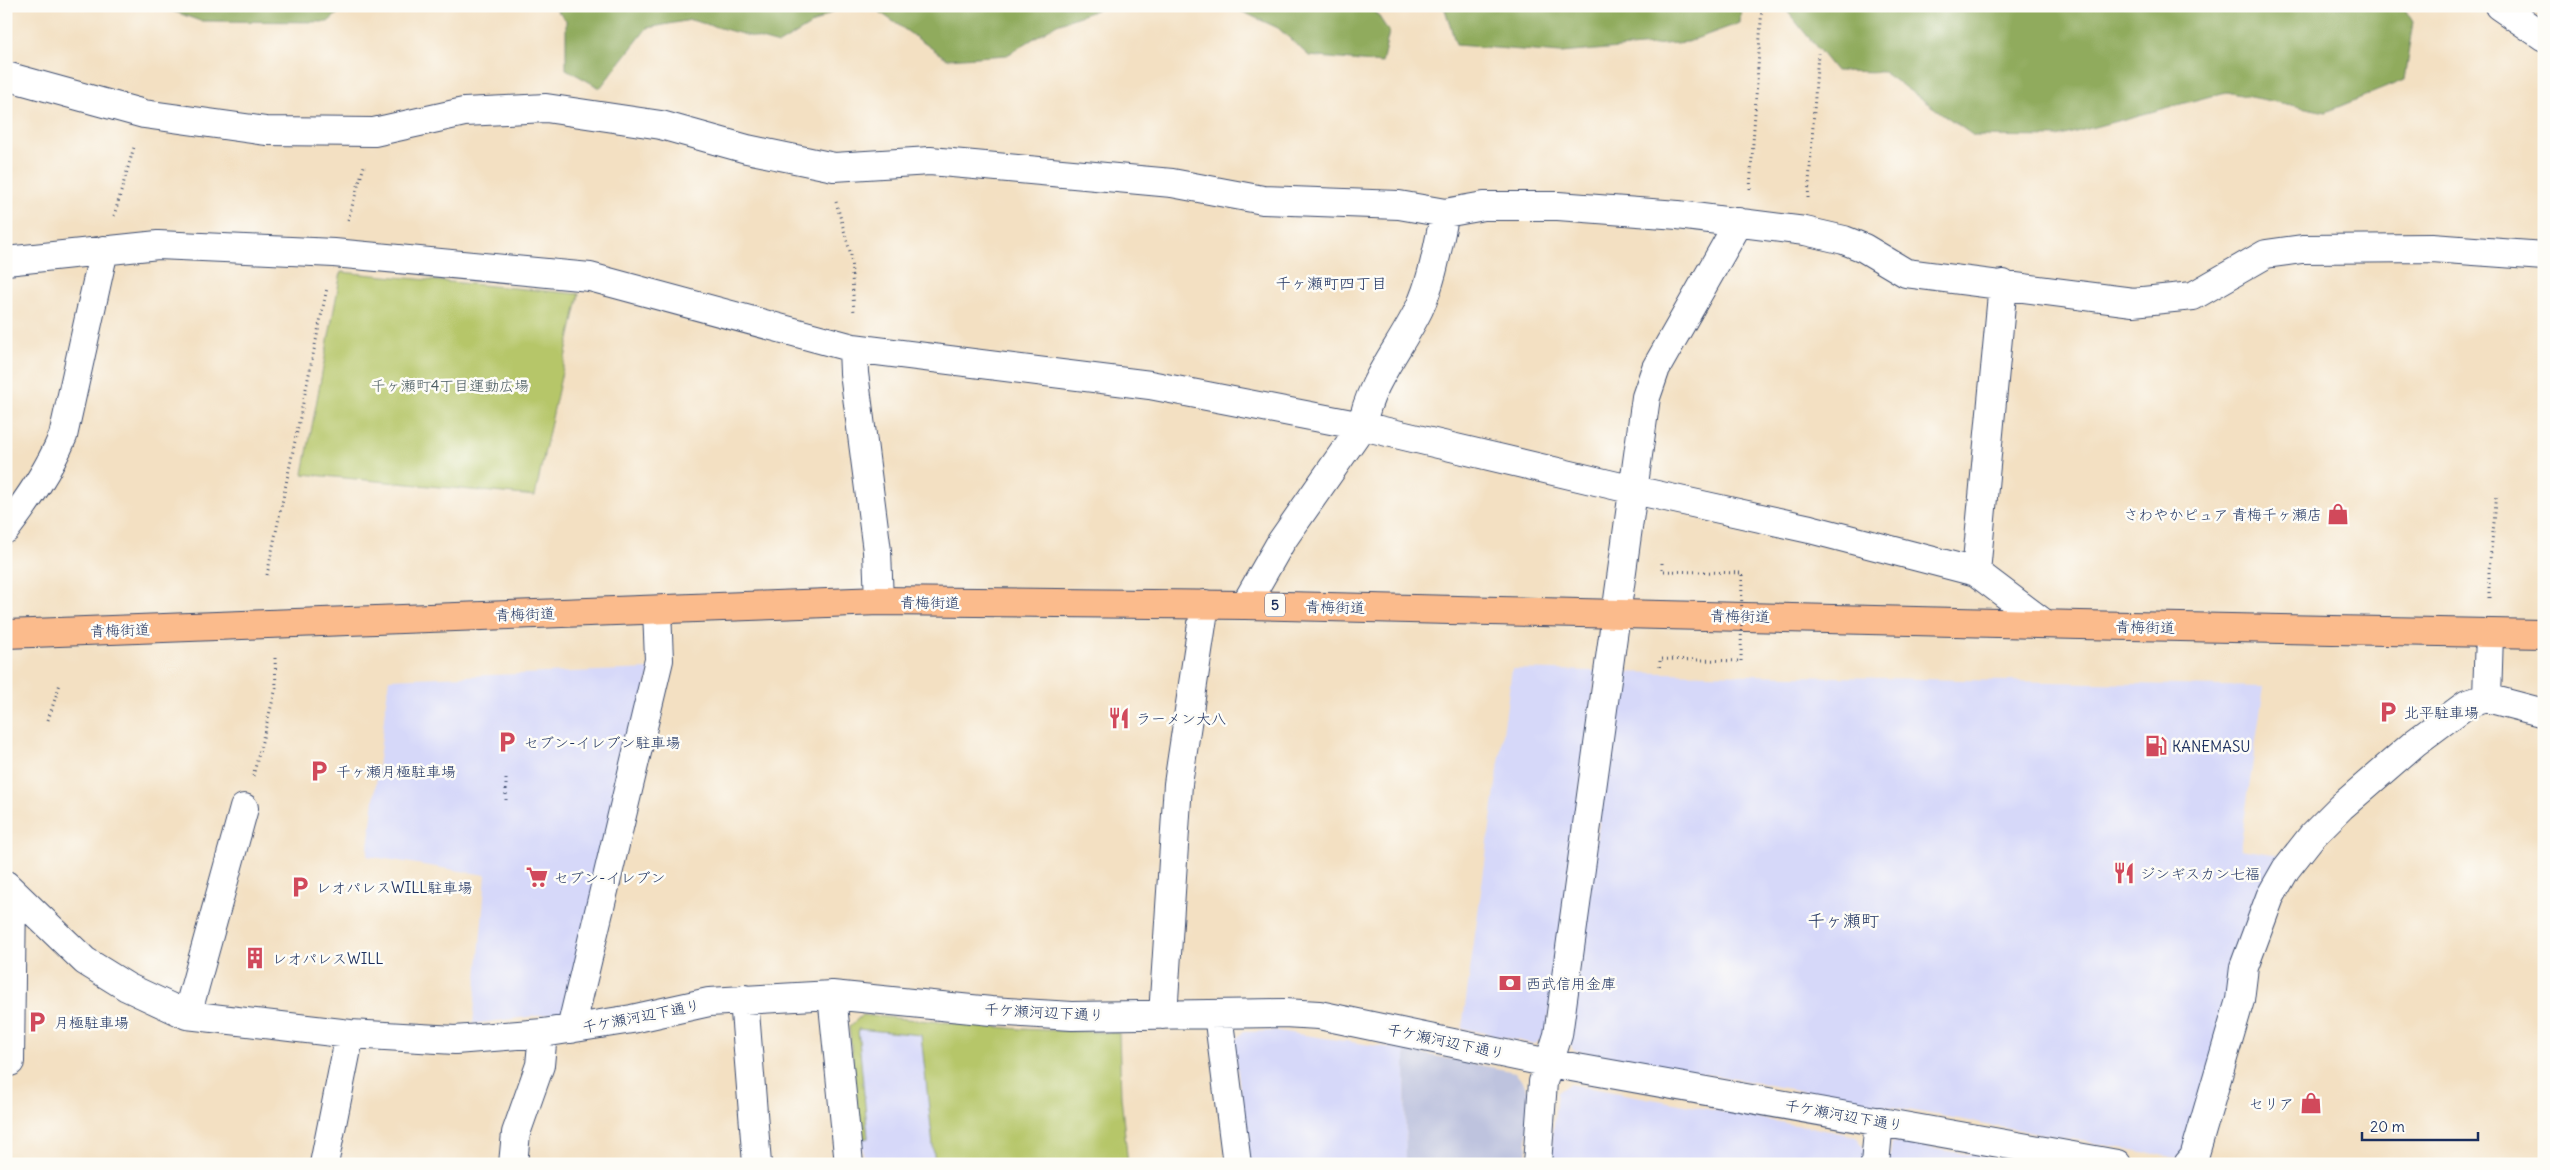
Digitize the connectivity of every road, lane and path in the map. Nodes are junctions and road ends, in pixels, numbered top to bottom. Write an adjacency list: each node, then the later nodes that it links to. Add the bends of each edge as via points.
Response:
1 (1762, 6): 10 (path, via 1749,208)
2 (2499, 6): 3 (street)
3 (2544, 37)
4 (1818, 53): 11 (path)
5 (6, 76): 6 (street)
6 (144, 114): 7 (street, via 266,131); 12 (path)
7 (374, 132): 8 (street, via 464,112 546,108 661,126 747,149); 13 (path, via 343,234)
8 (834, 167): 9 (street, via 930,161 1172,183 1263,200 1399,205); 17 (path, via 834,195 851,255)
9 (1445, 213): 10 (street, via 1484,206 1558,206); 18 (street, via 1431,276 1419,308 1365,405)
10 (1739, 222): 11 (street); 19 (street, via 1656,368 1646,398)
11 (1805, 231): 16 (street, via 1864,248 1906,273)
12 (104, 250): 13 (street, via 158,245); 15 (street); 21 (street, via 63,436 34,491)
13 (334, 253): 17 (street, via 590,277); 24 (path)
14 (2544, 256): 16 (street, via 2423,248 2302,249 2266,254 2193,296 2133,302)
15 (6, 261)
16 (2003, 284): 23 (street)
17 (853, 348): 18 (street, via 1150,385); 25 (street, via 876,542)
18 (1362, 426): 19 (street); 27 (street, via 1281,542)
19 (1634, 490): 23 (street); 29 (street)
20 (2496, 494): 33 (path, via 2489,570)
21 (6, 529)
22 (1662, 563): 35 (path, bridge, via 1662,571 1742,572 1741,661 1660,660)
23 (1976, 572): 31 (street)
24 (267, 575)
25 (878, 601): 26 (main road, 青梅街道 / 5); 28 (main road, 青梅街道 / 5)
26 (1205, 604): 27 (main road, 青梅街道 / 5); 48 (street, via 1178,784)
27 (1245, 605): 29 (main road, 青梅街道 / 5)
28 (656, 610): 30 (main road, 青梅街道 / 5); 49 (street, via 659,660)
29 (1616, 613): 31 (main road, 青梅街道 / 5); 53 (street, via 1558,1035)
30 (274, 624): 32 (main road, 青梅街道 / 5); 42 (path, via 276,688)
31 (2045, 624): 33 (main road, 青梅街道 / 5)
32 (6, 634)
33 (2489, 634): 34 (main road, 青梅街道 / 5); 37 (street)
34 (2544, 634)
35 (1660, 667)
36 (60, 684): 39 (path)
37 (2487, 698): 38 (street); 63 (street, via 2467,704 2416,742 2340,807 2286,869 2270,897 2244,968 2240,1000 2194,1157)
38 (2544, 713)
39 (48, 720)
40 (506, 779): 41 (path)
41 (506, 804)
42 (244, 808): 47 (street)
43 (9, 888): 47 (street, 千ケ瀬河辺下通り, via 85,961 127,987); 52 (street, via 10,1062)
44 (832, 995): 45 (street, 千ケ瀬河辺下通り); 48 (street, 千ケ瀬河辺下通り, via 1036,1013); 58 (street)
45 (744, 999): 49 (street, 千ケ瀬河辺下通り, via 709,1002); 57 (street)
46 (1218, 1014): 48 (street, 千ケ瀬河辺下通り); 53 (street, 千ケ瀬河辺下通り, via 1319,1015); 59 (street)
47 (187, 1015): 51 (street, 千ケ瀬河辺下通り)
48 (1163, 1015)
49 (571, 1029): 50 (street, 千ケ瀬河辺下通り)
50 (543, 1033): 51 (street, 千ケ瀬河辺下通り, via 455,1040); 56 (street, via 540,1065 516,1133)
51 (350, 1034): 55 (street)
52 (6, 1063)
53 (1549, 1064): 54 (street, 千ケ瀬河辺下通り); 60 (street, via 1543,1082)
54 (1879, 1121): 61 (street); 62 (street, 千ケ瀬河辺下通り)
55 (324, 1164)
56 (513, 1164)
57 (757, 1164)
58 (849, 1164)
59 (1237, 1164)
60 (1537, 1164)
61 (1875, 1164)
62 (2117, 1164)
63 (2188, 1164)

